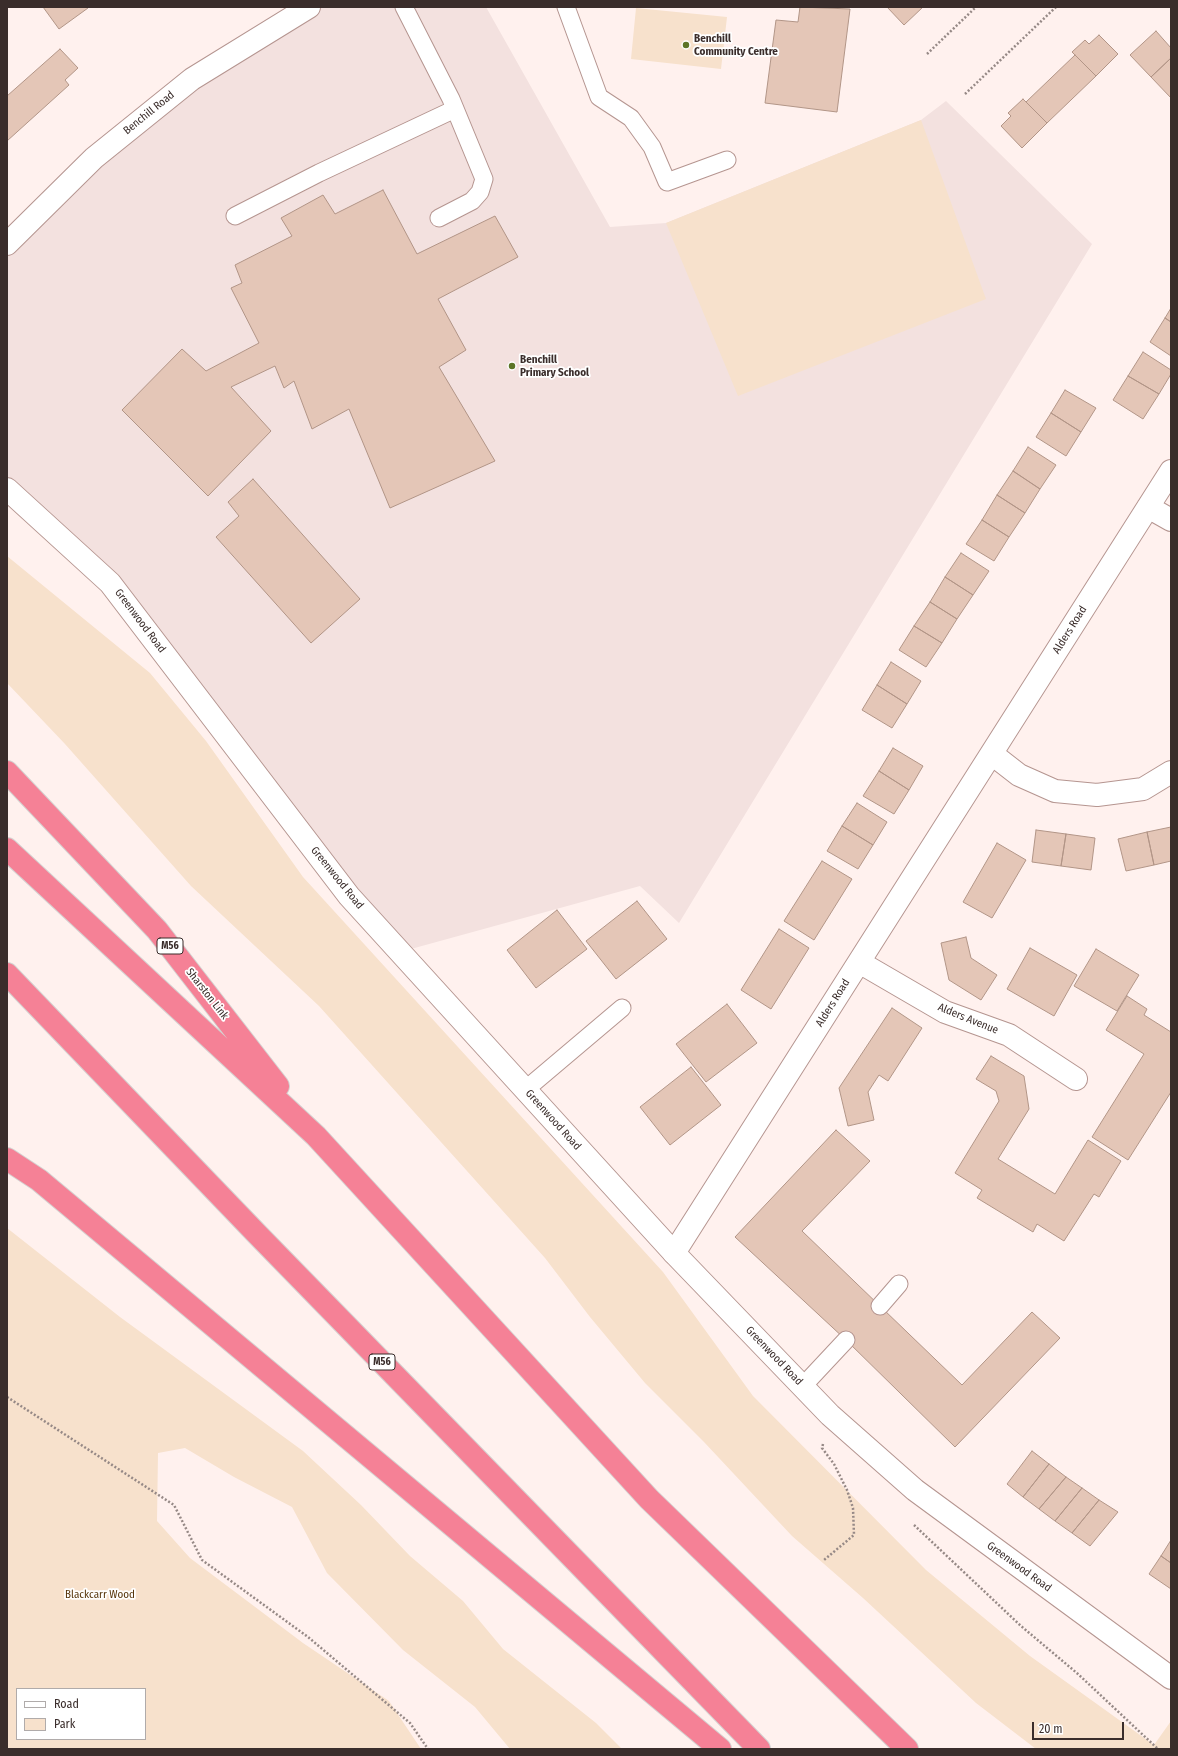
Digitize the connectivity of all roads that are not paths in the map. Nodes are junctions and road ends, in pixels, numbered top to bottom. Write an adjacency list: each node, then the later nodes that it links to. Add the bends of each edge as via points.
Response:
1 (309, 7): 8 (street, Benchill Road, via 192,79 94,158)
2 (404, 7): 4 (lane)
3 (566, 7): 5 (lane, via 599,97 631,118 652,147 667,182)
4 (454, 109): 6 (lane, via 318,173); 7 (lane, via 484,179 480,192 472,202)
5 (727, 160)
6 (235, 216)
7 (439, 218)
8 (7, 244)
9 (1171, 471): 11 (street, Alders Road)
10 (7, 489): 21 (street, Greenwood Road, via 110,583 350,896)
11 (1148, 507): 12 (street); 13 (street, Alders Road)
12 (1171, 520)
13 (992, 754): 15 (street, via 1019,775 1055,791 1097,795 1143,789); 17 (street, Alders Road)
14 (7, 772): 22 (highway, Sharston Link / M56, via 157,930)
15 (1171, 772)
16 (7, 849): 22 (highway, M56)
17 (859, 962): 20 (street, Alders Avenue, via 946,1012 1009,1035); 24 (street, Alders Road)
18 (7, 974): 31 (highway, M56, via 262,1240)
19 (622, 1008): 21 (lane)
20 (1076, 1079)
21 (525, 1090): 24 (street, Greenwood Road)
22 (316, 1136): 32 (highway, M56, via 649,1499)
23 (7, 1159): 30 (highway, via 45,1185)
24 (674, 1253): 28 (street, Greenwood Road)
25 (899, 1284): 26 (lane)
26 (880, 1306)
27 (846, 1340): 28 (lane)
28 (803, 1386): 29 (street, Greenwood Road, via 830,1415 915,1490)
29 (1170, 1676)
30 (720, 1749)
31 (759, 1749)
32 (907, 1749)

